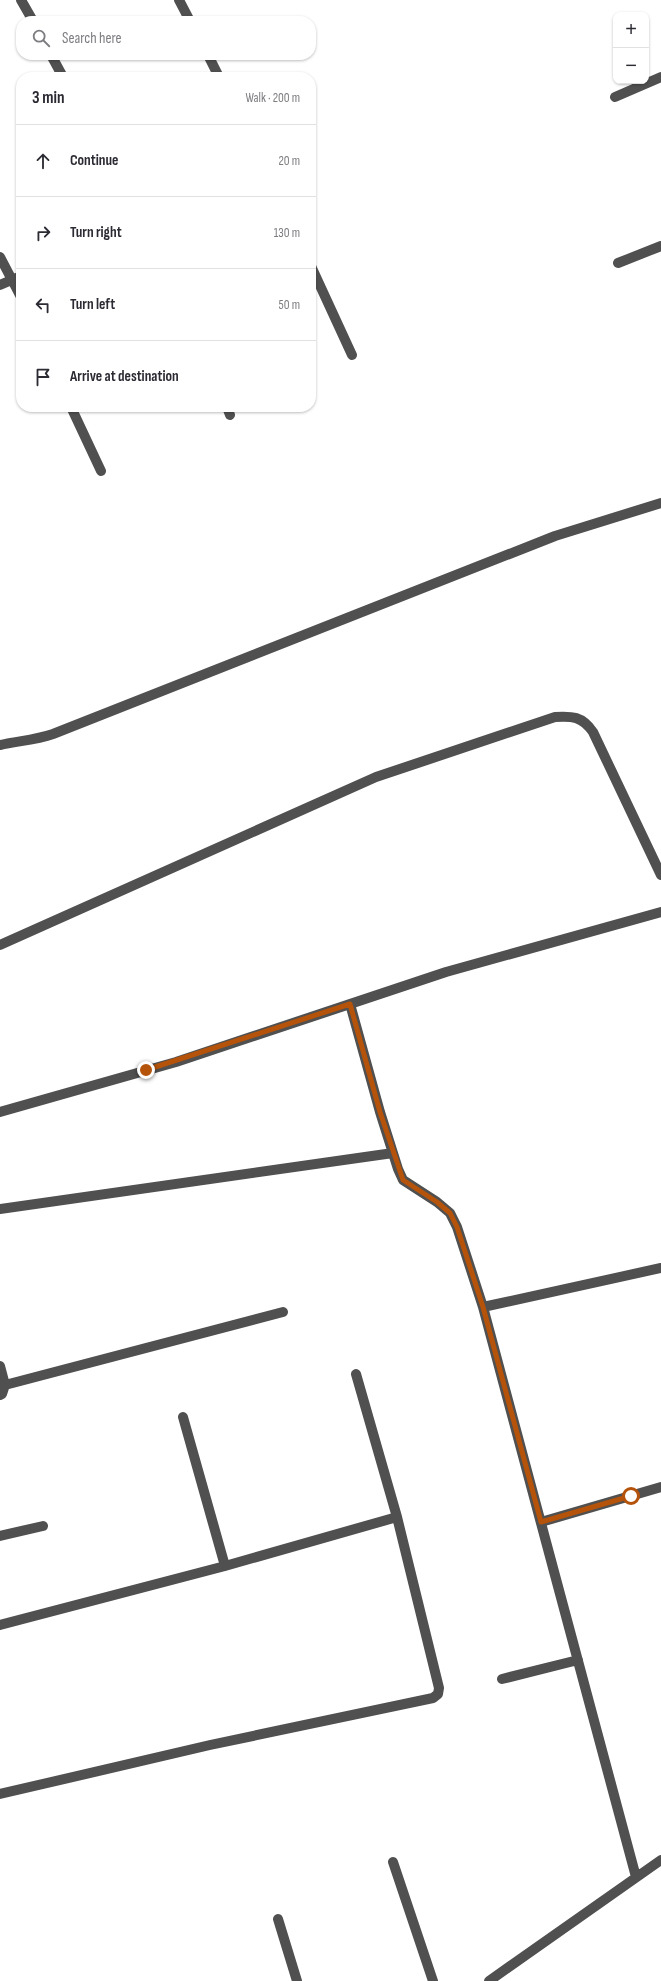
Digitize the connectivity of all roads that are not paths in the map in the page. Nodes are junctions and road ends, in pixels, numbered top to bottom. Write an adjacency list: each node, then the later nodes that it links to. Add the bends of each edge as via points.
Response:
1 (21, 0): 3 (street)
2 (178, 0): 4 (street)
3 (30, 16)
4 (187, 16)
5 (54, 60): 7 (street)
6 (210, 60): 8 (street)
7 (60, 72)
8 (216, 72)
9 (661, 76): 10 (street)
10 (615, 97)
11 (661, 246): 13 (street)
12 (0, 257): 14 (street)
13 (618, 263)
14 (16, 276)
15 (16, 277): 17 (street)
16 (316, 277): 18 (street)
17 (0, 285)
18 (352, 355)
19 (73, 412): 20 (street)
20 (101, 471)
21 (661, 503): 22 (street, via 556,536 53,734 36,740)
22 (0, 745)
23 (661, 875): 25 (street, via 593,732 586,722 572,716 554,717 376,777)
24 (661, 912): 26 (street, via 446,972)
25 (0, 944)
26 (350, 1004): 27 (street, via 176,1062); 28 (street)
27 (0, 1112)
28 (392, 1153): 29 (street); 31 (street, via 403,1180 450,1213)
29 (0, 1209)
30 (661, 1268): 31 (street)
31 (483, 1307): 40 (street)
32 (283, 1312): 35 (street)
33 (0, 1366): 35 (street)
34 (356, 1374): 39 (street)
35 (5, 1385): 36 (street)
36 (0, 1395)
37 (183, 1416): 43 (street)
38 (661, 1487): 40 (street)
39 (397, 1517): 43 (street); 47 (street, via 439,1688 438,1694 433,1698 210,1745)
40 (541, 1522): 45 (street)
41 (43, 1526): 42 (street)
42 (0, 1536)
43 (226, 1566): 44 (street)
44 (0, 1625)
45 (578, 1660): 46 (street); 50 (street)
46 (502, 1679)
47 (0, 1794)
48 (661, 1860): 50 (street)
49 (393, 1862): 53 (street)
50 (636, 1877): 54 (street)
51 (278, 1919): 52 (street)
52 (297, 1981)
53 (433, 1981)
54 (489, 1981)

